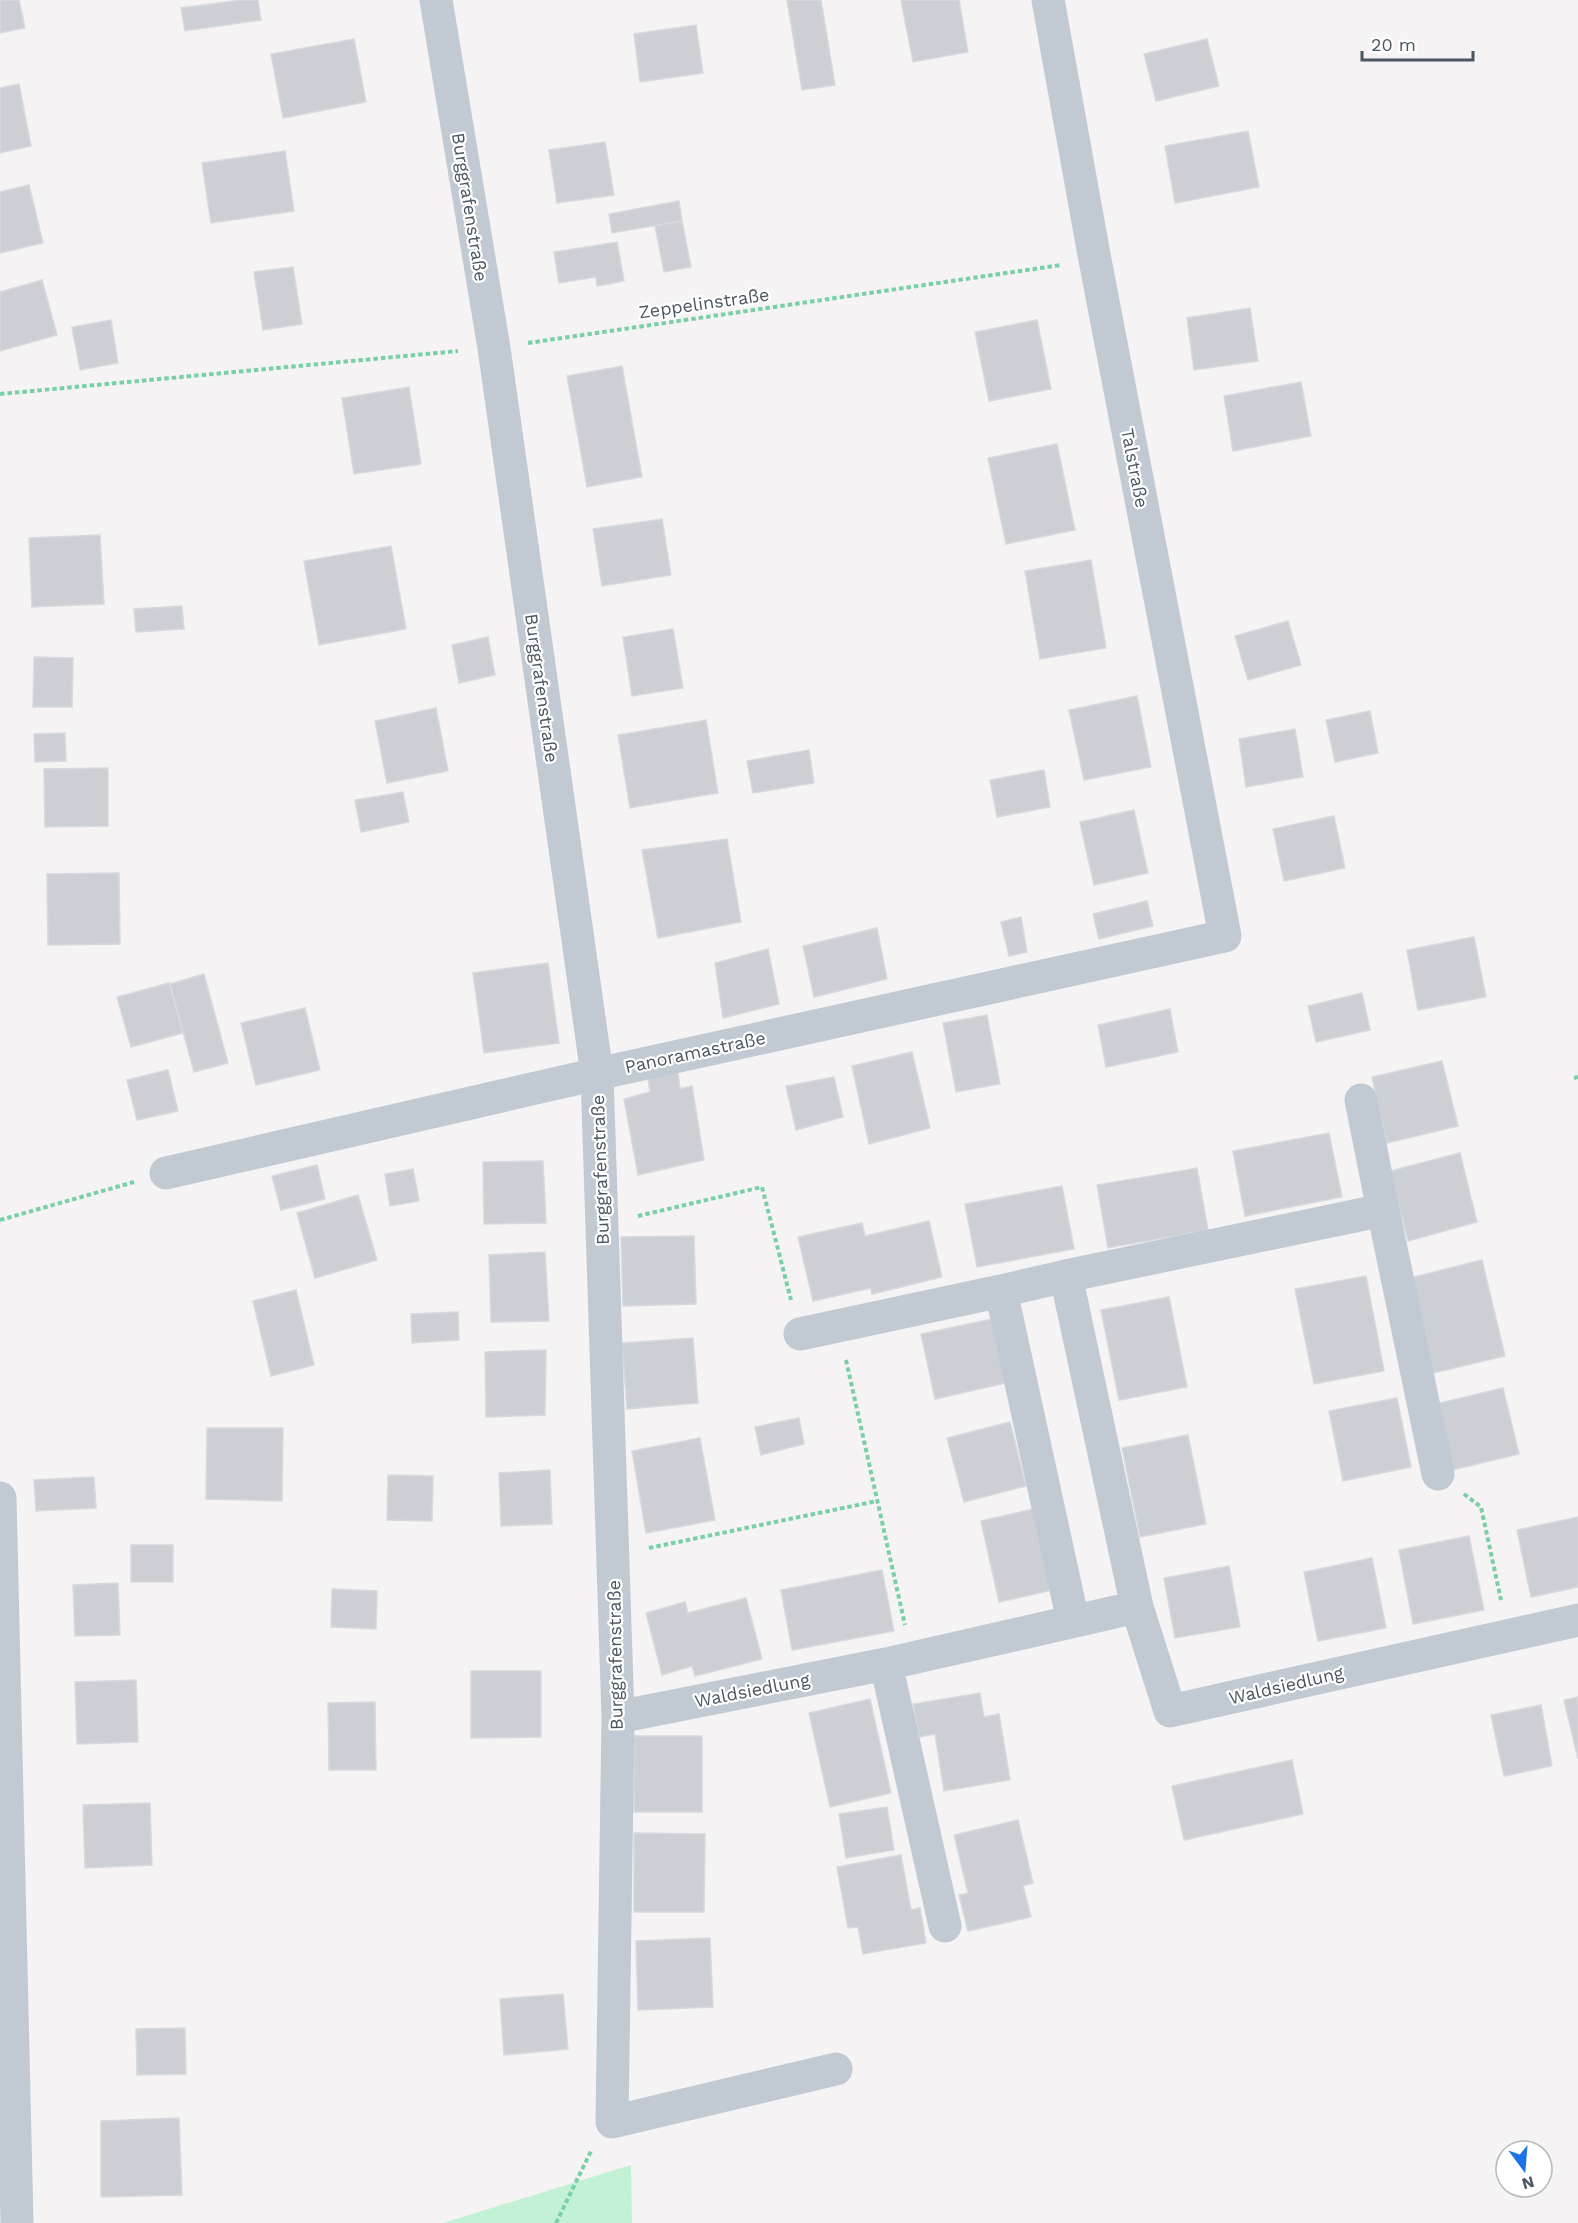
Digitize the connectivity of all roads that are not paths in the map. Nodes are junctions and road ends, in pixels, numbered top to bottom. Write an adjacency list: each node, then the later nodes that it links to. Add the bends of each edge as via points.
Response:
1 (436, 0): 4 (street, Burggrafenstraße, via 494,348)
2 (1048, 0): 3 (street, Talstraße)
3 (1225, 936): 4 (street, Panoramastraße)
4 (597, 1074): 6 (street, Panoramastraße); 17 (street, Burggrafenstraße)
5 (1361, 1101): 7 (street)
6 (166, 1173)
7 (1383, 1210): 8 (street); 11 (street)
8 (1066, 1276): 9 (street); 13 (street, Waldsiedlung)
9 (1001, 1291): 10 (street); 15 (street)
10 (800, 1334)
11 (1438, 1474)
12 (0, 1498): 20 (street)
13 (1137, 1607): 14 (street, Waldsiedlung, via 1170,1711); 15 (street, Waldsiedlung)
14 (1578, 1620)
15 (1073, 1621): 16 (street, Waldsiedlung)
16 (899, 1661): 17 (street, Waldsiedlung); 18 (street)
17 (618, 1717): 19 (street, Burggrafenstraße, via 612,2122)
18 (945, 1926)
19 (836, 2069)
20 (17, 2223)

